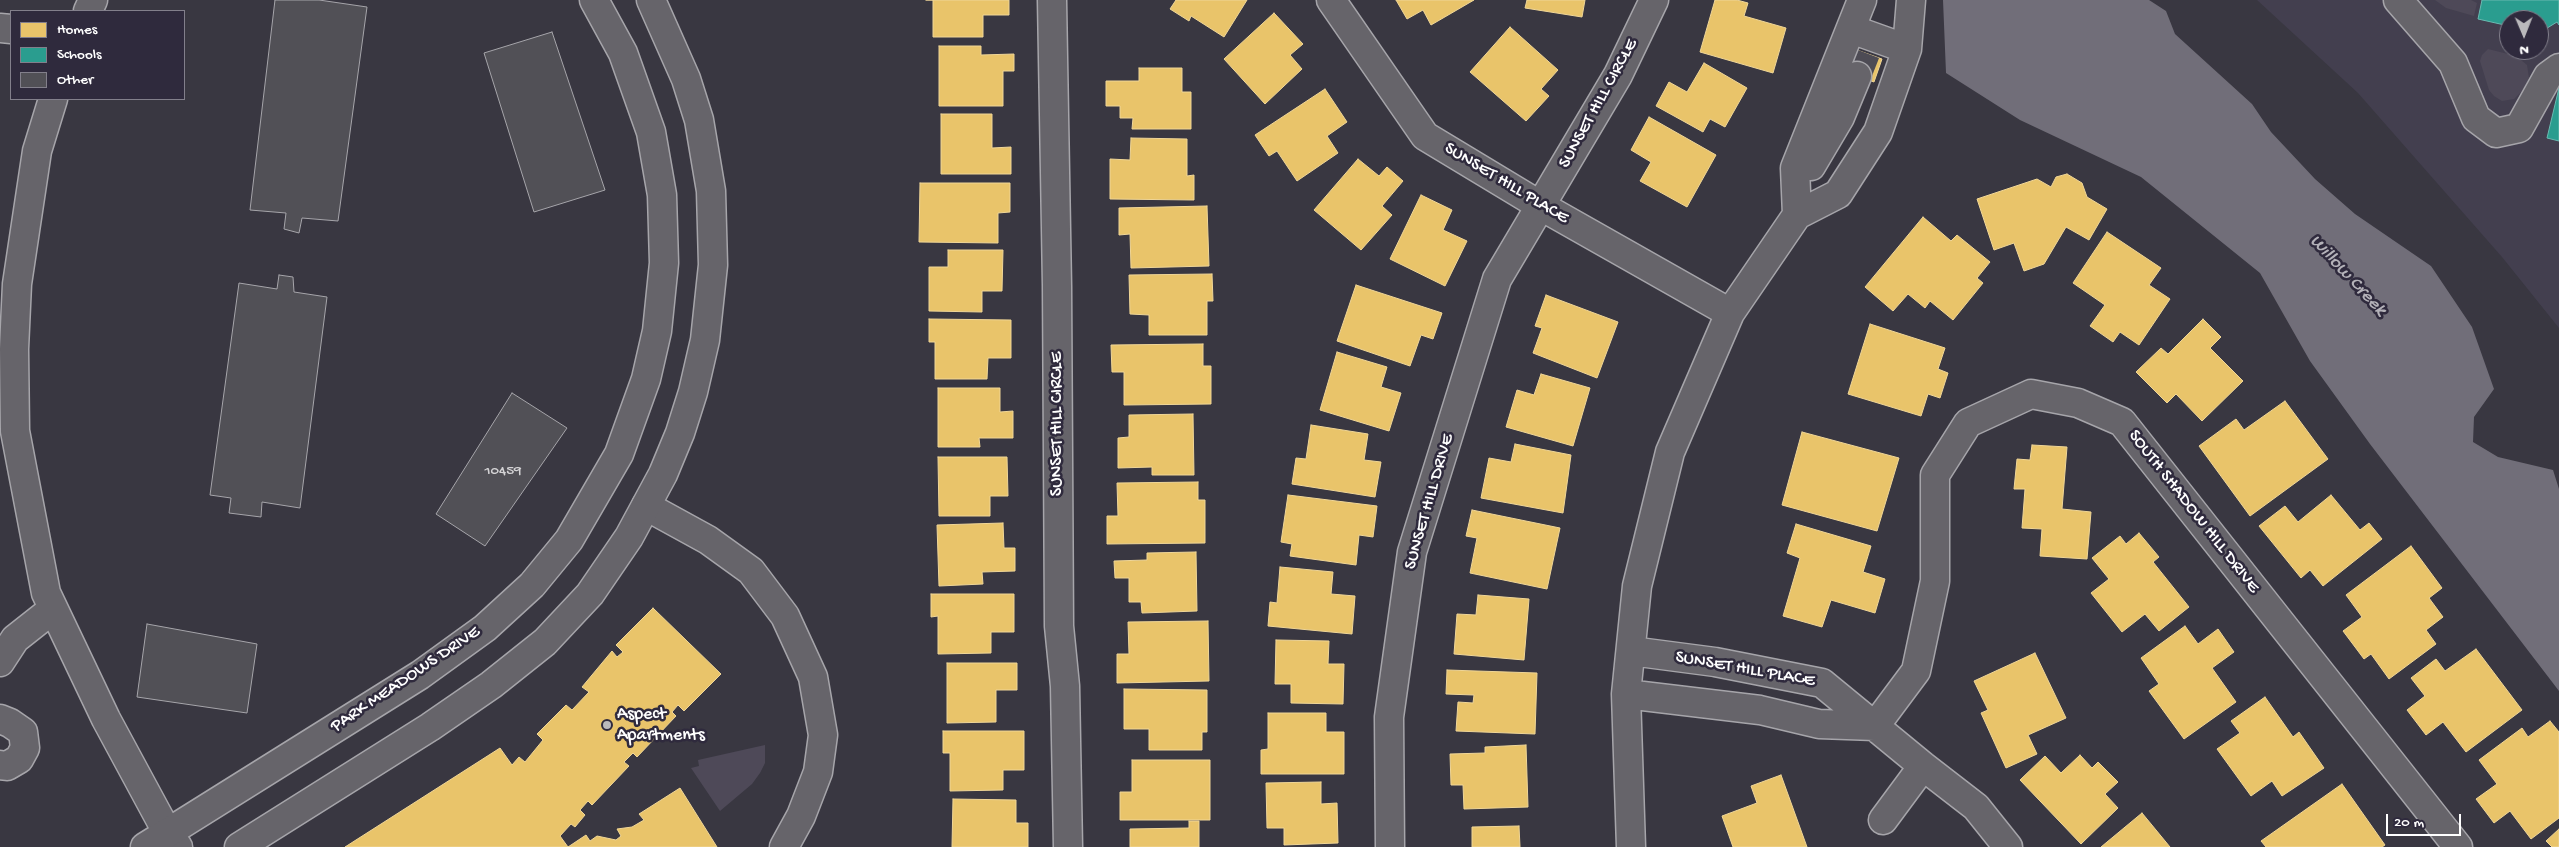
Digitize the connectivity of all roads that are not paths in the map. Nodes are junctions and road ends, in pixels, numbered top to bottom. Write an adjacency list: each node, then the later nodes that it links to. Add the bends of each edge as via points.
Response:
1 (594, 0): 28 (street, PARK MEADOWS DRIVE, via 623,53 651,132 662,195 664,263 657,331 646,379 619,454 569,540 532,585 485,628 420,675)
2 (651, 0): 18 (street, via 686,79 699,120 711,190 713,265 705,340 693,392 680,433)
3 (1052, 0): 32 (street, SUNSET HILL CIRCLE, via 1058,296 1059,626 1065,686)
4 (1331, 0): 15 (street, SUNSET HILL PLACE, via 1426,136)
5 (1654, 0): 15 (street, SUNSET HILL CIRCLE, via 1618,75)
6 (1862, 0): 10 (street)
7 (1911, 0): 9 (street)
8 (2398, 0): 11 (street, via 2453,63 2476,118 2496,133 2519,128 2548,76)
9 (1907, 49): 10 (street); 13 (street)
10 (1859, 58): 13 (street); 14 (street, via 1840,117); 14 (street, via 1795,168)
11 (2559, 68)
12 (53, 100): 16 (street, via 37,152)
13 (1886, 108): 14 (street, via 1878,132 1838,194)
14 (1797, 203): 17 (street)
15 (1541, 206): 17 (street, SUNSET HILL PLACE); 33 (street, SUNSET HILL DRIVE, via 1497,279 1412,552 1390,717)
16 (8, 282): 19 (street, via 14,348 15,431 46,593)
17 (1730, 313): 20 (street, via 1670,452 1637,586)
18 (646, 506): 30 (street, via 590,594 545,642 430,727); 31 (street, via 708,540 751,571 785,616 813,677 823,735 818,772 801,816)
19 (53, 609): 21 (street, via 15,639); 28 (street, via 106,719)
20 (1631, 651): 22 (street); 24 (street, SUNSET HILL PLACE, via 1715,662 1822,683)
21 (0, 662)
22 (1626, 694): 24 (street, via 1760,710 1819,724); 34 (street)
23 (0, 719): 25 (street, via 23,732 24,748 19,759 8,766)
24 (1875, 726): 26 (street, SUNSET HILL PLACE); 36 (street, SOUTH SHADOW HILL DRIVE, via 1916,671 1934,581 1935,475 1968,423 2031,394 2078,403 2122,422)
25 (0, 765)
26 (1923, 766): 27 (street); 35 (street, SUNSET HILL PLACE, via 1976,807)
27 (1882, 820)
28 (173, 839): 29 (street, PARK MEADOWS DRIVE)
29 (145, 847)
30 (238, 847)
31 (784, 847)
32 (1068, 847)
33 (1390, 847)
34 (1631, 847)
35 (2008, 847)
36 (2458, 847)

